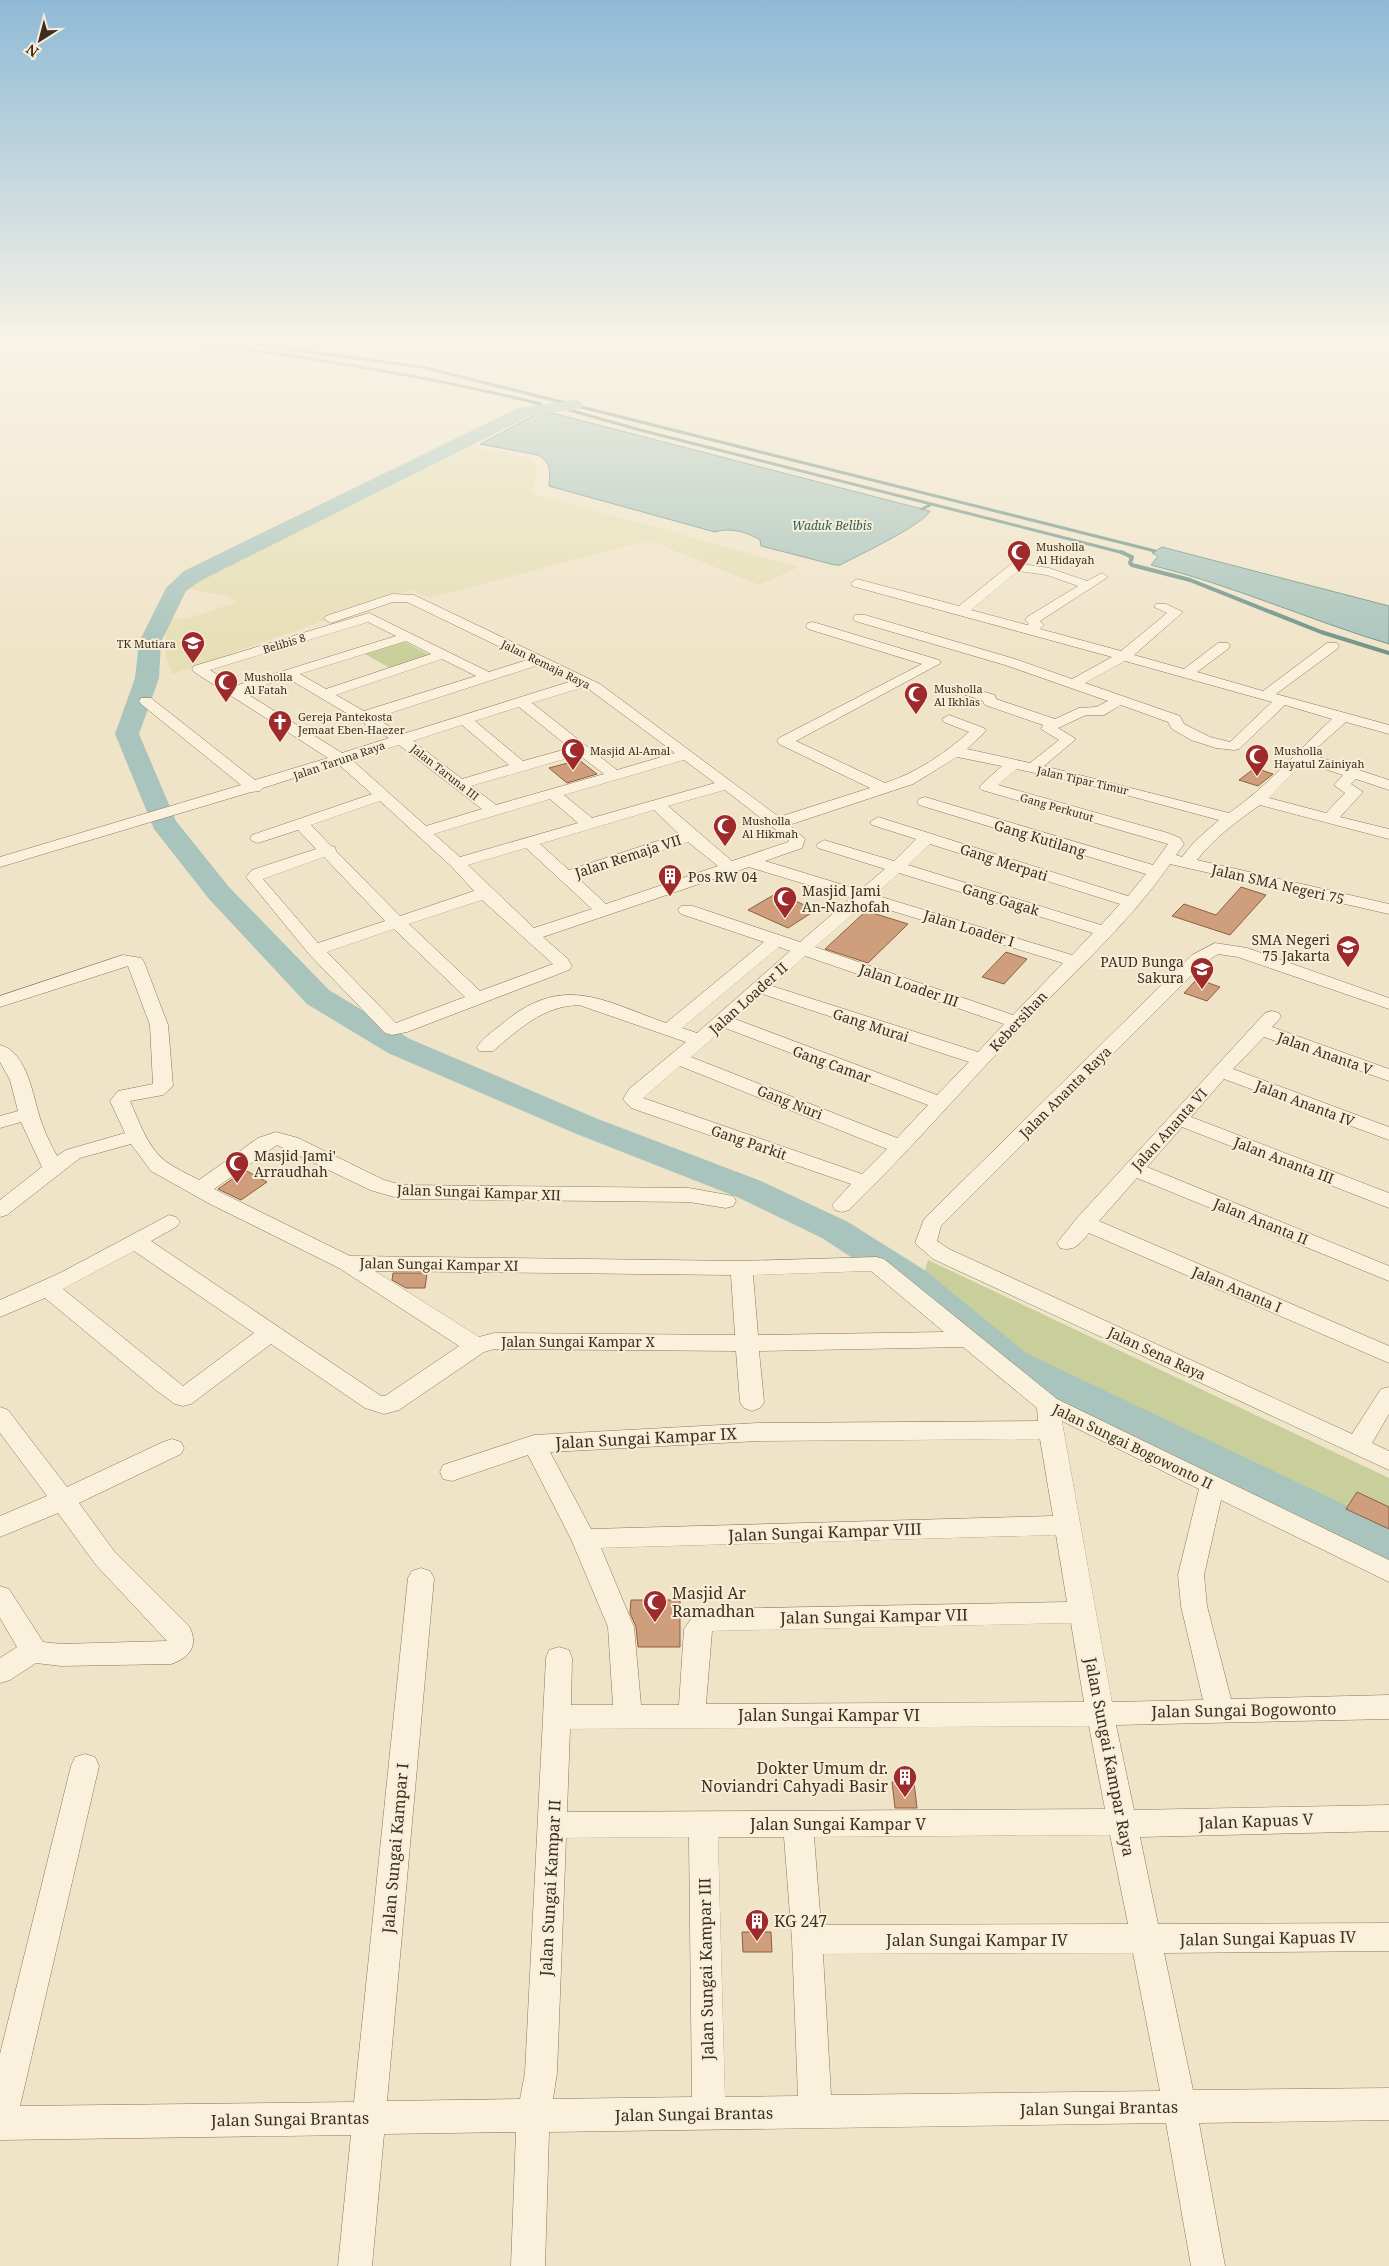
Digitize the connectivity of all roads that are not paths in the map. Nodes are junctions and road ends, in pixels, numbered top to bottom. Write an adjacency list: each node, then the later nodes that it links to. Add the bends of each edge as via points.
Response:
1 (1102, 577): 3 (street)
2 (857, 583): 5 (street)
3 (1086, 586): 5 (street, via 1049,572 1015,567); 9 (street, via 1032,620 1037,625)
4 (1161, 607): 15 (street, via 1176,612)
5 (961, 611): 9 (street)
6 (860, 618): 22 (street)
7 (331, 619): 16 (street, Jalan Remaja Raya, via 392,598 409,598)
8 (813, 626): 52 (street, via 934,663 784,741)
9 (1029, 630): 15 (street)
10 (409, 636): 13 (street); 14 (street); 23 (street, Belibis 8, via 370,617 199,669)
11 (1223, 646): 19 (street)
12 (1332, 646): 26 (street)
13 (356, 652): 17 (street); 18 (street)
14 (444, 654): 17 (street); 20 (street)
15 (1122, 656): 19 (street); 22 (street, via 1092,676)
16 (541, 660): 20 (street); 21 (street, Jalan Remaja Raya)
17 (392, 672): 25 (street)
18 (290, 674): 23 (street); 25 (street, Jalan Taruna III)
19 (1186, 674): 26 (street)
20 (488, 677): 31 (street)
21 (586, 682): 30 (street, Jalan Taruna Raya); 40 (street, Jalan Remaja Raya)
22 (1073, 683): 27 (street)
23 (232, 691): 42 (street)
24 (970, 692): 35 (street)
25 (326, 694): 31 (street, Jalan Taruna III)
26 (1266, 695): 28 (street)
27 (1120, 700): 28 (street, via 1175,719 1177,726 1184,730 1229,747 1234,746); 35 (street, via 1099,712 1084,711)
28 (1282, 700): 32 (street)
29 (146, 701): 51 (street)
30 (521, 702): 33 (street, Jalan Taruna Raya); 38 (street)
31 (365, 716): 37 (street, Jalan Taruna III)
32 (1342, 717): 36 (street); 41 (street)
33 (464, 719): 37 (street, Jalan Taruna Raya); 44 (street)
34 (949, 719): 39 (street, via 979,732)
35 (1055, 724): 45 (street, via 1048,729 1069,738)
36 (1389, 730)
37 (401, 738): 42 (street, Jalan Taruna Raya); 48 (street, Jalan Taruna III)
38 (582, 749): 44 (street); 47 (street)
39 (954, 753): 43 (street, Jalan Tipar Timur, via 974,754); 52 (street, via 921,774)
40 (687, 754): 47 (street); 49 (street, Jalan Remaja Raya)
41 (1300, 756): 46 (street); 55 (street)
42 (341, 760): 51 (street, Jalan Taruna Raya); 53 (street)
43 (1014, 764): 45 (street, Jalan Tipar Timur); 68 (street, Gang Perkutut, via 987,787)
44 (520, 767): 48 (street)
45 (1033, 768): 59 (street, Jalan Tipar Timur)
46 (1352, 774): 50 (street); 60 (street, via 1342,785 1355,792)
47 (616, 776): 54 (street)
48 (461, 784): 58 (street, Jalan Taruna III)
49 (727, 784): 57 (street); 61 (street, Jalan Remaja Raya)
50 (1389, 785)
51 (255, 788): 74 (street, Jalan Taruna Raya)
52 (884, 789): 61 (street)
53 (383, 795): 63 (street); 65 (street)
54 (554, 795): 58 (street); 64 (street)
55 (1258, 800): 59 (street); 60 (street)
56 (925, 802): 78 (street, Gang Kutilang)
57 (656, 804): 64 (street); 67 (street)
58 (495, 812): 65 (street)
59 (1231, 818): 77 (street, via 1200,845)
60 (1330, 818): 66 (street)
61 (778, 822): 75 (street, Jalan Remaja Raya, via 798,842)
62 (878, 822): 70 (street, Gang Merpati)
63 (300, 823): 69 (street); 73 (street)
64 (589, 824): 71 (street)
65 (422, 832): 76 (street)
66 (1389, 834)
67 (690, 836): 79 (street); 81 (street, Jalan Remaja VII)
68 (1162, 836): 78 (street, Kebersihan, via 1176,844)
69 (258, 838)
70 (927, 838): 80 (street, Jalan Loader II); 84 (street, Gang Merpati)
71 (529, 842): 76 (street); 81 (street)
72 (824, 845): 80 (street, Gang Gagak)
73 (329, 850): 88 (street); 93 (street, via 254,877)
74 (0, 862)
75 (748, 862): 79 (street, Jalan Remaja Raya); 83 (street, Jalan Loader I)
76 (457, 863): 82 (street)
77 (1186, 863): 78 (street, Jalan SMA Negeri 75); 85 (street, Jalan SMA Negeri 75)
78 (1161, 865): 84 (street, Kebersihan)
79 (729, 867): 87 (street, Jalan Remaja Raya)
80 (898, 868): 83 (street, Jalan Loader II); 89 (street, Gang Gagak)
81 (565, 877): 87 (street)
82 (485, 893): 88 (street); 90 (street)
83 (864, 897): 92 (street, Jalan Loader II); 94 (street, Jalan Loader I)
84 (1130, 902): 89 (street, Kebersihan)
85 (1389, 909)
86 (687, 910): 91 (street, Jalan Loader III)
87 (604, 911): 90 (street, Jalan Remaja Raya)
88 (396, 922): 93 (street); 96 (street)
89 (1104, 931): 94 (street, Kebersihan)
90 (531, 935): 96 (street, via 562,966)
91 (776, 940): 92 (street, Jalan Loader III); 102 (street)
92 (802, 949): 95 (street, Jalan Loader II); 100 (street, Jalan Loader III)
93 (315, 950): 96 (street, via 392,1028 400,1028)
94 (1074, 961): 100 (street, Kebersihan)
95 (761, 988): 99 (street, Jalan Loader II); 107 (street, Gang Murai)
96 (478, 999)
97 (0, 1002): 117 (street, Jalan Sungai Kampar XI, via 123,960 135,962 159,1025 163,1086 156,1091 121,1098)
98 (1389, 1004): 130 (street, Jalan Ananta Raya, via 1241,952 1215,948 1198,959 931,1224)
99 (723, 1021): 103 (street, Jalan Loader II); 112 (street, Gang Camar)
100 (1016, 1022): 107 (street, Kebersihan)
101 (1267, 1024): 109 (street, Jalan Ananta VI); 110 (street, Jalan Ananta V)
102 (669, 1030): 103 (street); 104 (street, via 581,999 563,998 538,1007)
103 (700, 1041): 106 (street, Jalan Loader II)
104 (486, 1047)
105 (0, 1051): 108 (street)
106 (679, 1059): 111 (street, Jalan Loader II, via 636,1093); 118 (street, Gang Nuri)
107 (982, 1060): 112 (street, Kebersihan)
108 (8, 1069): 113 (street, via 23,1086)
109 (1221, 1071): 114 (street, Jalan Ananta VI); 116 (street, Jalan Ananta IV)
110 (1389, 1075)
111 (633, 1100): 121 (street, Gang Parkit)
112 (942, 1104): 118 (street, Kebersihan)
113 (29, 1114): 115 (street); 119 (street)
114 (1178, 1119): 120 (street, Jalan Ananta VI); 124 (street, Jalan Ananta III)
115 (0, 1122)
116 (1389, 1134)
117 (136, 1136): 119 (street, via 73,1154); 122 (street, Jalan Sungai Kampar XI, via 158,1166)
118 (900, 1147): 121 (street, Kebersihan)
119 (53, 1168): 126 (street)
120 (1133, 1168): 128 (street, Jalan Ananta VI); 135 (street, Jalan Ananta II)
121 (866, 1182): 125 (street, Kebersihan)
122 (200, 1189): 123 (street, Jalan Sungai Kampar XII, via 265,1142 276,1138 291,1142 376,1185 401,1192 688,1195); 132 (street, Jalan Sungai Kampar XI)
123 (726, 1201)
124 (1389, 1201)
125 (842, 1205)
126 (0, 1210)
127 (169, 1222): 129 (street)
128 (1084, 1223): 131 (street, Jalan Ananta VI); 142 (street, Jalan Ananta I)
129 (135, 1241): 136 (street); 138 (street, Jalan Sungai Kampar X)
130 (926, 1243): 148 (street, Jalan Sena Raya, via 941,1254)
131 (1068, 1243)
132 (347, 1263): 134 (street, Jalan Sungai Kampar XI); 141 (street)
133 (876, 1264): 134 (street, Jalan Sungai Kampar XI); 139 (street, Jalan Sungai Bogowonto II)
134 (741, 1268): 140 (street)
135 (1389, 1274)
136 (46, 1288): 137 (street); 138 (street, via 103,1333 146,1373 184,1398)
137 (0, 1309)
138 (271, 1332): 141 (street, Jalan Sungai Kampar X, via 373,1402 384,1405 391,1404)
139 (970, 1339): 140 (street, Jalan Sungai Kampar X); 146 (street, Jalan Sungai Bogowonto II)
140 (746, 1343): 141 (street, Jalan Sungai Kampar X, via 504,1340); 144 (street)
141 (476, 1346)
142 (1389, 1355)
143 (1389, 1395): 148 (street)
144 (752, 1402)
145 (0, 1416): 153 (street)
146 (1049, 1418): 147 (street, Jalan Sungai Kampar IX); 152 (street, Jalan Sungai Bogowonto II); 154 (street, Jalan Sungai Kampar Raya)
147 (534, 1444): 151 (street); 156 (street, Jalan Sungai Kampar IX)
148 (1356, 1446): 150 (street, Jalan Sena Raya)
149 (172, 1448): 153 (street)
150 (1389, 1461)
151 (452, 1472)
152 (1212, 1485): 157 (street, Jalan Sungai Bogowonto II); 165 (street, via 1191,1575 1194,1606)
153 (63, 1500): 155 (street); 161 (street, via 106,1558 180,1634 181,1645 171,1653 61,1655)
154 (1067, 1525): 156 (street, Jalan Sungai Kampar VIII); 160 (street, Jalan Sungai Kampar Raya)
155 (0, 1527)
156 (584, 1539): 168 (street, Jalan Sungai Kampar IX, via 621,1627)
157 (1389, 1572)
158 (421, 1578): 184 (street, Jalan Sungai Kampar I)
159 (0, 1596): 161 (street, via 29,1640)
160 (1082, 1612): 166 (street, Jalan Sungai Kampar Raya); 167 (street, Jalan Sungai Kampar VII, via 705,1620 697,1629)
161 (32, 1652): 163 (street)
162 (559, 1658): 169 (street, Jalan Sungai Kampar II)
163 (0, 1672)
164 (1389, 1707): 165 (street, Jalan Sungai Bogowonto)
165 (1220, 1711): 166 (street, Jalan Sungai Bogowonto)
166 (1100, 1714): 167 (street, Jalan Sungai Kampar VI); 173 (street, Jalan Sungai Kampar Raya)
167 (692, 1715): 168 (street, Jalan Sungai Kampar VI)
168 (628, 1716): 169 (street, Jalan Sungai Kampar VI)
169 (558, 1717): 174 (street, Jalan Sungai Kampar II)
170 (85, 1766): 185 (street)
171 (1389, 1818): 173 (street, Jalan Kapuas V)
172 (798, 1824): 173 (street, Jalan Sungai Kampar V); 175 (street, Jalan Sungai Kampar V); 178 (street)
173 (1123, 1824): 177 (street, Jalan Sungai Kampar Raya)
174 (553, 1825): 175 (street, Jalan Sungai Kampar V); 183 (street, Jalan Sungai Kampar II, via 540,2073)
175 (703, 1825): 182 (street, Jalan Sungai Kampar III)
176 (1389, 1937): 177 (street, Jalan Sungai Kapuas IV)
177 (1146, 1939): 178 (street, Jalan Sungai Kampar IV); 180 (street, Jalan Sungai Kampar Raya)
178 (807, 1940): 181 (street)
179 (1389, 2104): 180 (street, Jalan Sungai Brantas)
180 (1180, 2106): 181 (street, Jalan Sungai Brantas); 188 (street, Jalan Sungai Kampar Raya)
181 (815, 2112): 182 (street, Jalan Sungai Brantas)
182 (709, 2113): 183 (street, Jalan Sungai Brantas)
183 (533, 2117): 184 (street, Jalan Sungai Brantas); 187 (street, Jalan Sungai Kampar II)
184 (369, 2118): 185 (street, Jalan Sungai Brantas); 186 (street, Jalan Sungai Kampar I)
185 (0, 2122)
186 (356, 2266)
187 (528, 2266)
188 (1208, 2266)

